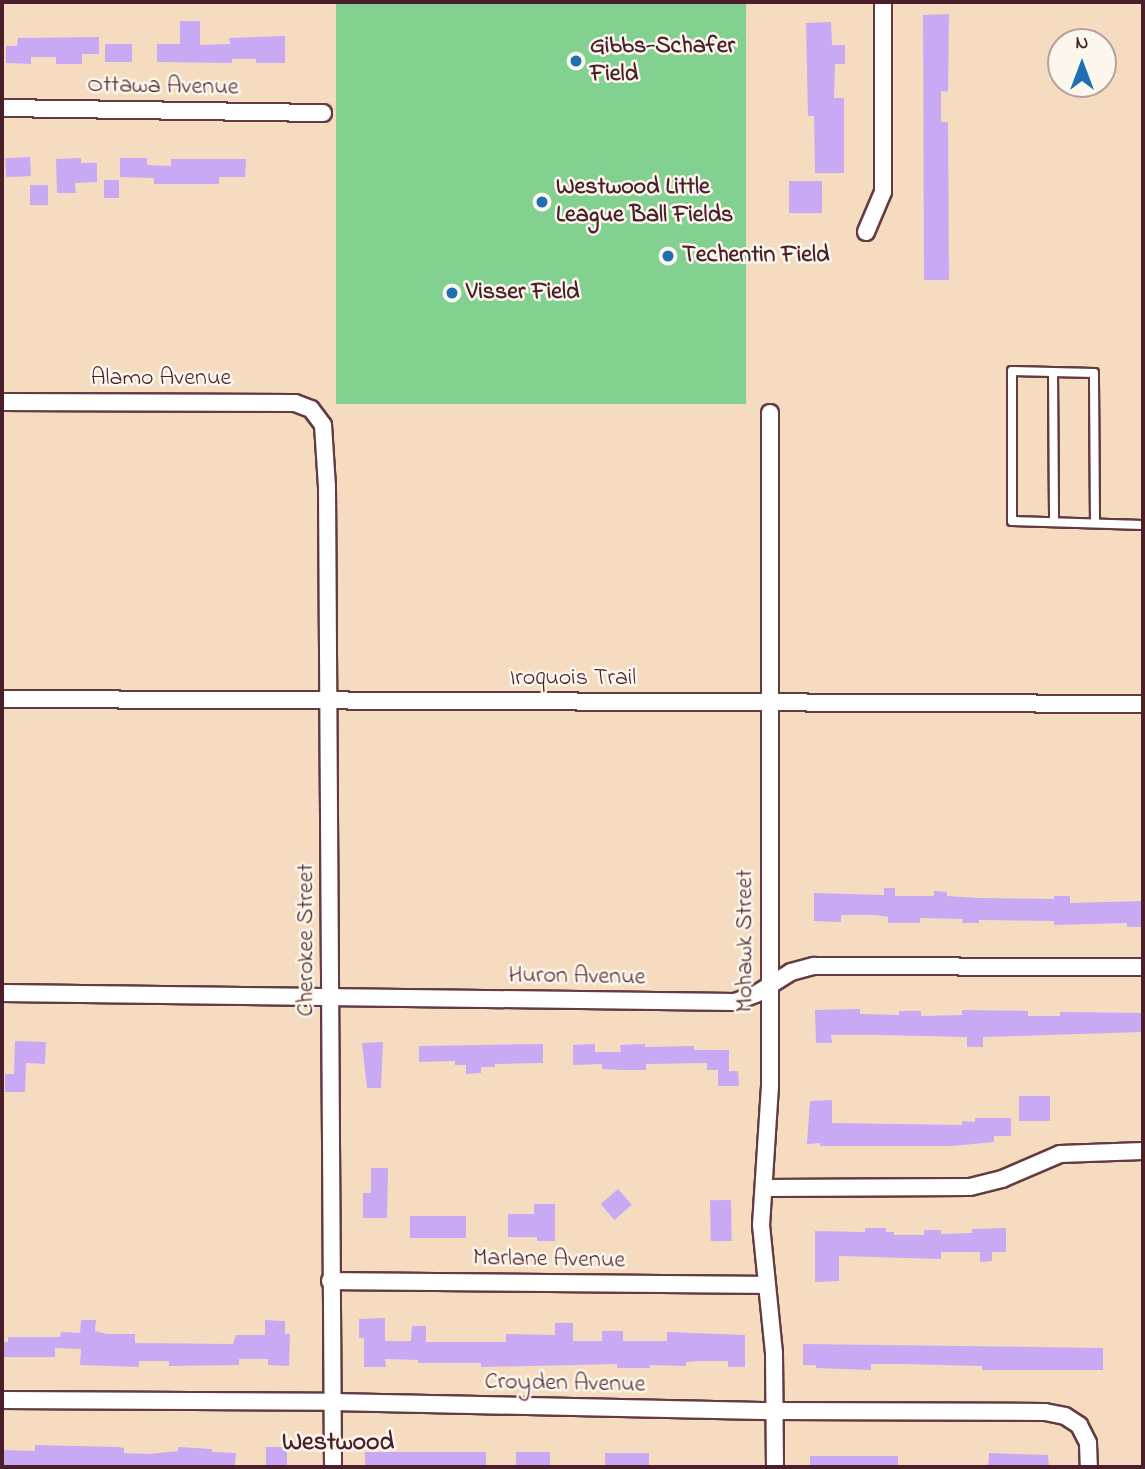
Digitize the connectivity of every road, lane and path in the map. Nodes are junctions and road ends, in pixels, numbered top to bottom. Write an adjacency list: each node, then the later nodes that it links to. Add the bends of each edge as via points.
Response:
1 (883, 2): 4 (street, via 883,192)
2 (2, 108): 3 (street, Ottawa Avenue)
3 (323, 113)
4 (866, 232)
5 (1053, 372): 9 (lane); 9 (lane, via 1012,371 1012,521); 10 (lane, via 1094,373)
6 (2, 402): 7 (street, Alamo Avenue, via 281,402 304,405)
7 (316, 414): 13 (street, Cherokee Street, via 325,435)
8 (769, 414): 14 (street, Mohawk Street)
9 (1054, 522): 10 (lane)
10 (1095, 523): 11 (lane)
11 (1143, 525)
12 (2, 699): 13 (street, Iroquois Trail)
13 (327, 701): 14 (street, Iroquois Trail); 19 (street, Cherokee Street)
14 (771, 703): 15 (street, Iroquois Trail); 17 (street, Mohawk Street)
15 (1143, 704)
16 (1143, 967): 17 (street, Huron Avenue, via 830,965 791,972)
17 (767, 986): 19 (street, Huron Avenue, via 735,1002); 21 (street, Mohawk Street, via 769,1100)
18 (2, 993): 19 (street, Huron Avenue)
19 (330, 995): 22 (street, Cherokee Street)
20 (1143, 1151): 21 (street, via 1060,1154 1002,1179 970,1187)
21 (764, 1188): 23 (street, Mohawk Street, via 761,1225)
22 (330, 1281): 23 (street, Marlane Avenue); 25 (street, Cherokee Street)
23 (767, 1285): 26 (street, Mohawk Street)
24 (2, 1400): 25 (street, Croyden Avenue)
25 (332, 1402): 26 (street, Croyden Avenue); 27 (street, Cherokee Street)
26 (775, 1411): 28 (street, Mohawk Street); 29 (street, Croyden Avenue, via 1057,1413 1074,1420 1085,1433)
27 (333, 1467)
28 (775, 1467)
29 (1088, 1467)

